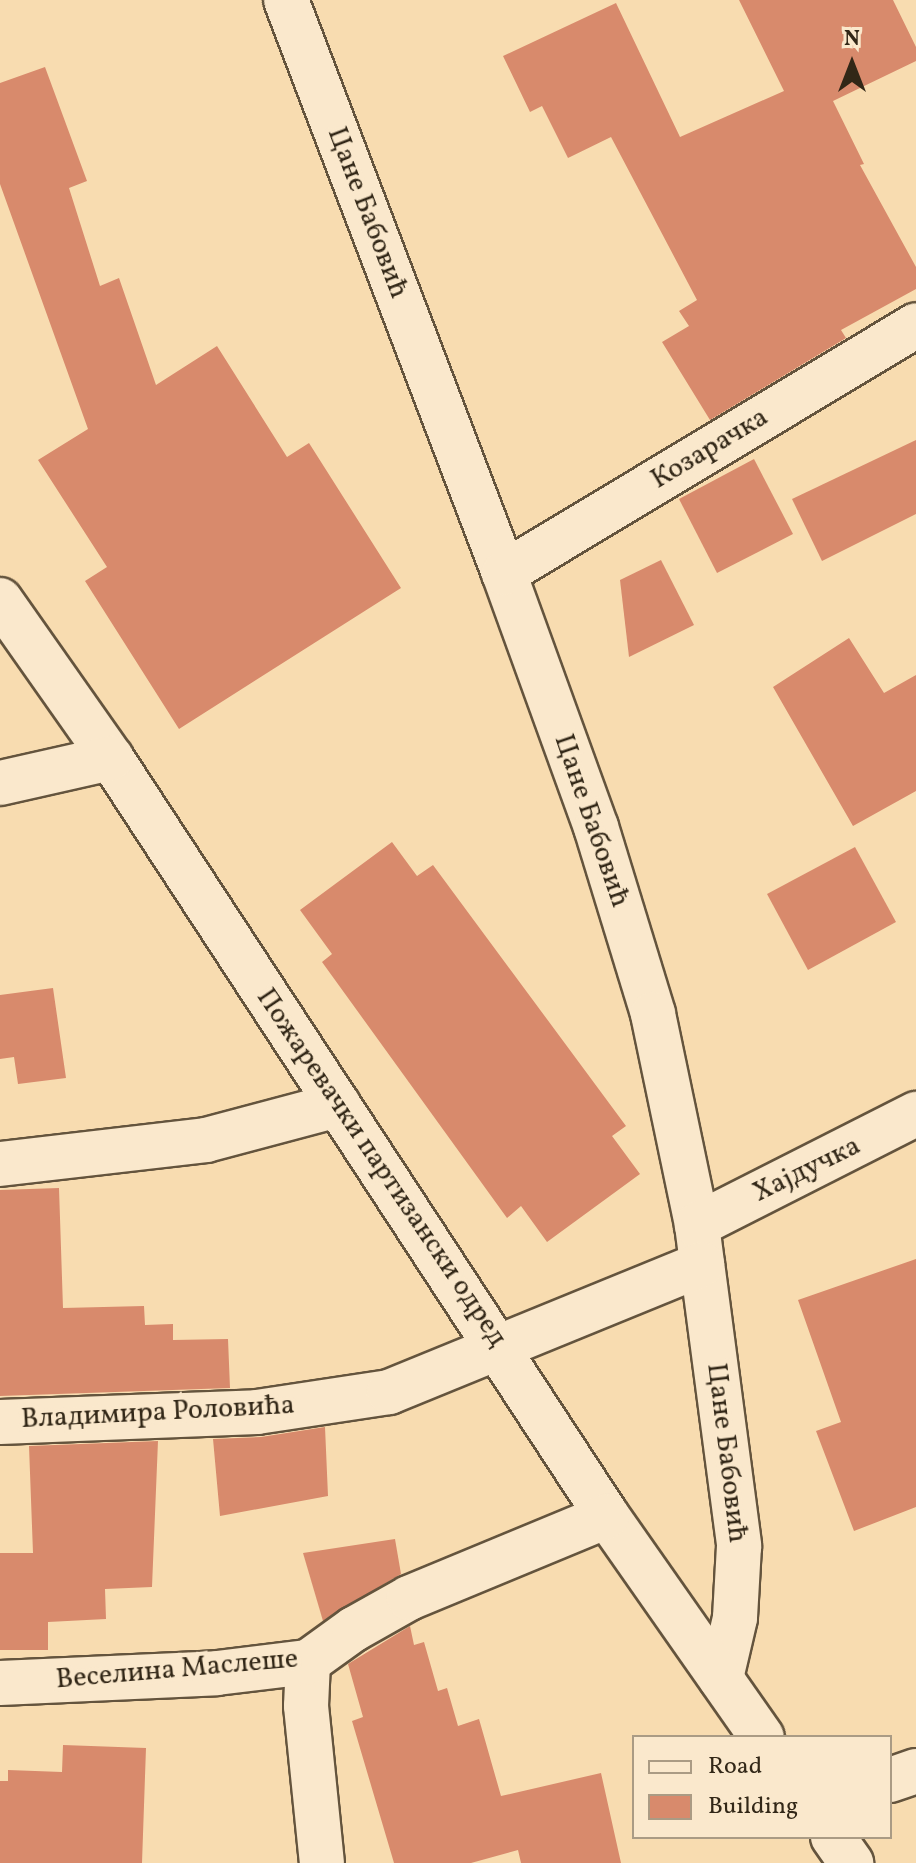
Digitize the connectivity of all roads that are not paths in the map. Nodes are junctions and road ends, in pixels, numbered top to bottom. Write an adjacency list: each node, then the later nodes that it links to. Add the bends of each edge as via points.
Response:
1 (286, 0): 3 (street, Цане Бабовић)
2 (916, 325): 3 (street, Козарачка)
3 (504, 573): 10 (street, Цане Бабовић, via 596,827 653,1014)
4 (0, 600): 5 (street, Пожаревачки партизански одред)
5 (111, 758): 6 (street); 7 (street, Пожаревачки партизански одред)
6 (0, 783)
7 (338, 1105): 9 (street, via 206,1140); 11 (street, Пожаревачки партизански одред)
8 (916, 1114): 10 (street, Хајдучка)
9 (0, 1164)
10 (699, 1245): 11 (street, Хајдучка); 15 (street, Цане Бабовић, via 739,1546 735,1618)
11 (498, 1345): 12 (street, Владимира Роловића, via 389,1392 257,1412); 13 (street, Пожаревачки партизански одред)
12 (0, 1422)
13 (607, 1516): 14 (street, Веселина Маслеше, via 409,1598); 15 (street, Пожаревачки партизански одред)
14 (308, 1662): 16 (street, Веселина Маслеше, via 217,1673); 21 (street, via 306,1706)
15 (721, 1678): 17 (street, Пожаревачки партизански одред)
16 (0, 1683)
17 (761, 1735)
18 (916, 1771): 19 (street)
19 (892, 1779)
20 (834, 1839): 22 (street)
21 (322, 1863)
22 (851, 1863)

